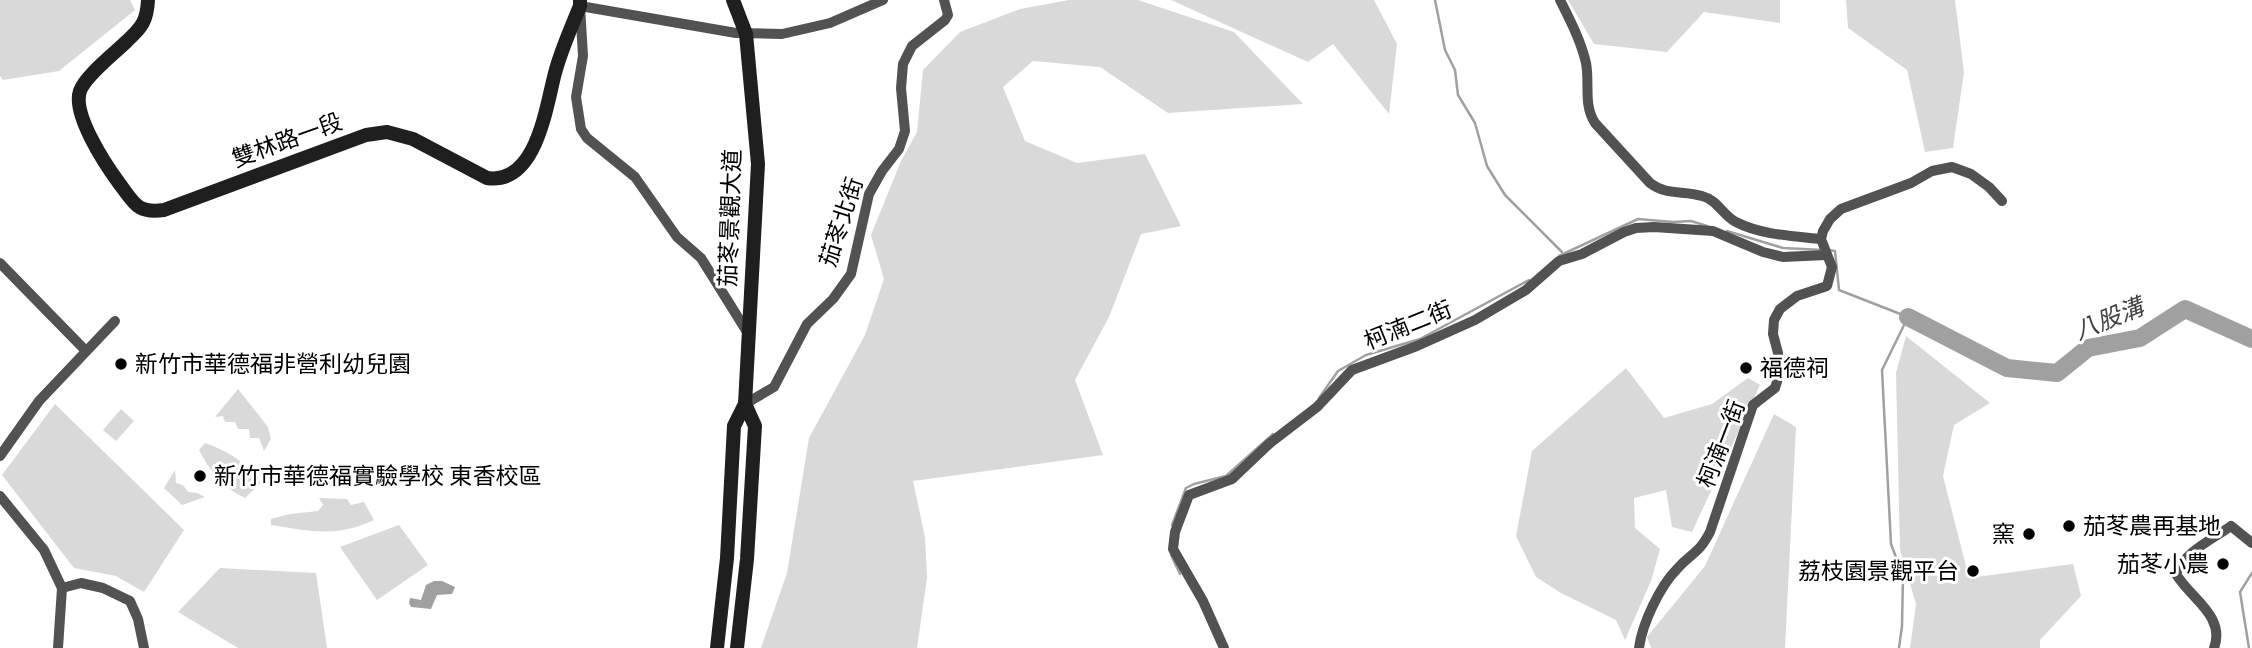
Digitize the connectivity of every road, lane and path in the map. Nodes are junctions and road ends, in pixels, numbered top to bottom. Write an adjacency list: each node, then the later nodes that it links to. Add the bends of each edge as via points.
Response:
1 (148, 0): 6 (street, 雙林路一段, via 147,16 138,30 80,89 78,102 107,166 137,208 150,212 366,135 387,132 413,139 487,178 505,177 528,159)
2 (733, 0): 7 (street, 茄苳景觀大道)
3 (883, 0): 7 (street, via 807,30)
4 (944, 0): 15 (street, 茄苳北街, via 945,20 912,46 903,64 905,131 899,149 869,194 851,274 807,324 774,387)
5 (1560, 0): 9 (street, via 1582,47 1590,114 1650,183 1660,190 1702,195 1733,221 1756,230)
6 (580, 3): 7 (street); 13 (street, via 583,56 576,96 581,129 635,177 677,237 701,258)
7 (746, 34): 13 (street, 茄苳景觀大道, via 758,164)
8 (2003, 201): 9 (street, via 1971,174 1952,167 1932,171 1840,209)
9 (1821, 239): 10 (street, 柯湳一街)
10 (1826, 255): 24 (street, 柯湳二街, via 1783,257 1713,231 1636,228 1559,261 1526,290 1475,320 1352,369 1317,407 1233,479 1189,495 1173,549); 25 (street, 柯湳一街, via 1832,267 1827,286 1797,296 1774,320 1779,375 1775,388 1753,405 1710,532 1701,550 1676,569 1657,600)
11 (0, 263): 14 (street)
12 (116, 321): 14 (street)
13 (749, 335): 15 (street, 茄苳景觀大道)
14 (86, 351): 16 (street, via 39,401)
15 (745, 404): 22 (street, 茄苳景觀大道, via 734,426); 23 (street, 茄苳景觀大道, via 755,426)
16 (0, 456)
17 (0, 496): 19 (street, via 44,550)
18 (2252, 543): 26 (street, via 2231,526 2179,565 2176,574 2216,626)
19 (62, 588): 20 (street); 21 (street, via 81,583 130,601)
20 (58, 648)
21 (144, 648)
22 (718, 648)
23 (737, 648)
24 (1224, 648)
25 (1639, 648)
26 (2214, 648)

